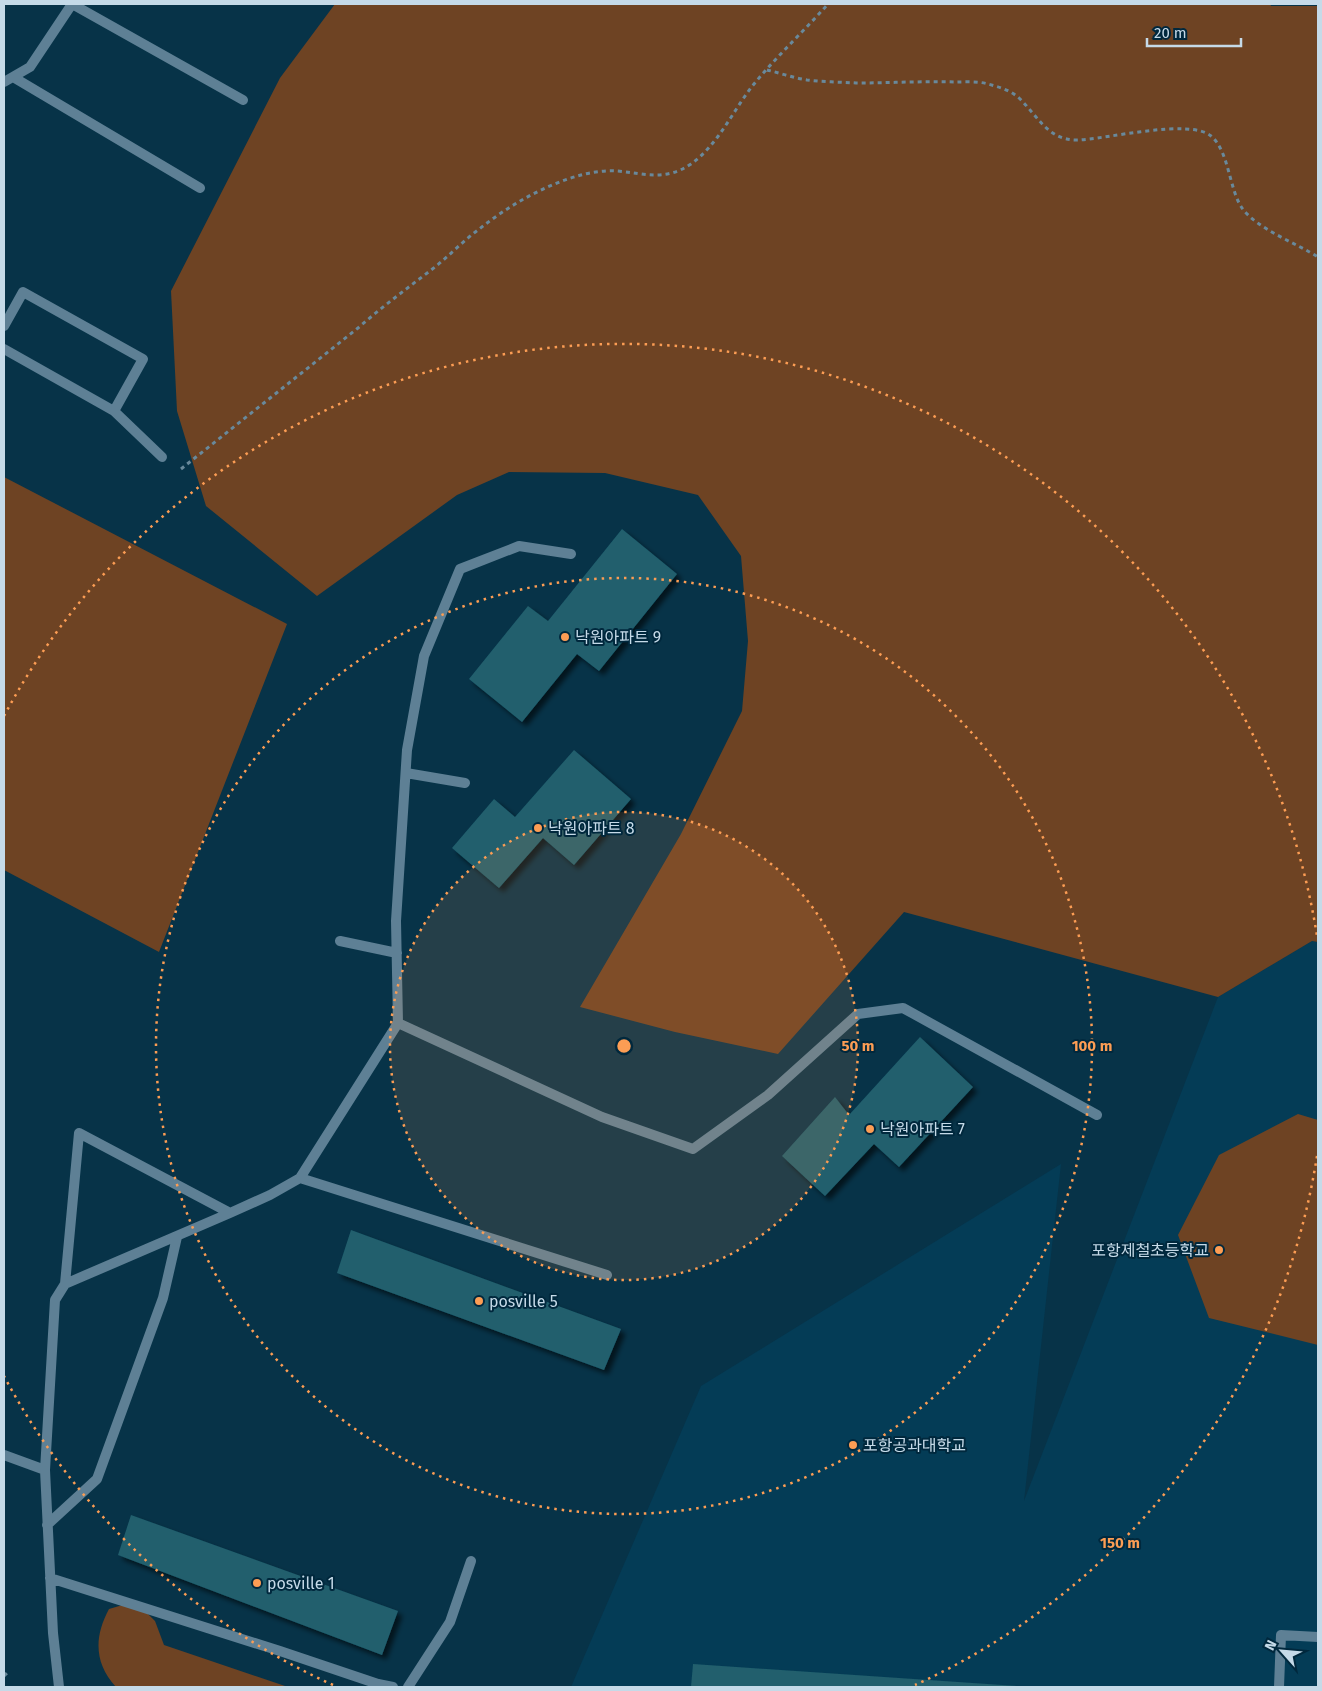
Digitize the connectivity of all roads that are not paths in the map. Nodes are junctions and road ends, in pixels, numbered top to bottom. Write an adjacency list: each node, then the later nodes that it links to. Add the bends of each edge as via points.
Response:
1 (72, 4): 2 (lane, via 30,67); 3 (lane)
2 (8, 79): 4 (lane)
3 (244, 100)
4 (200, 188)
5 (4, 326): 7 (lane, via 23,292 143,359)
6 (4, 349): 7 (lane)
7 (114, 410): 8 (lane)
8 (162, 457)
9 (572, 554): 10 (lane, via 519,546 460,569 424,656 407,750)
10 (406, 773): 11 (lane); 13 (lane, via 396,921)
11 (465, 783)
12 (340, 941): 13 (lane)
13 (397, 953): 14 (lane)
14 (398, 1023): 15 (lane, via 602,1117 693,1149 768,1095 858,1014 903,1008); 16 (lane)
15 (1097, 1115)
16 (300, 1178): 17 (lane); 19 (lane)
17 (230, 1214): 18 (lane); 20 (lane, via 79,1133)
18 (177, 1237): 20 (lane); 23 (lane, via 163,1298 97,1480)
19 (607, 1275)
20 (65, 1284): 22 (lane, via 55,1300)
21 (4, 1455): 22 (lane)
22 (45, 1470): 23 (lane)
23 (47, 1525): 25 (lane)
24 (471, 1560): 29 (lane, via 450,1622)
25 (50, 1578): 27 (lane); 28 (lane)
26 (1318, 1637): 30 (lane, via 1281,1635)
27 (59, 1687)
28 (393, 1687)
29 (408, 1687)
30 (1279, 1687)

